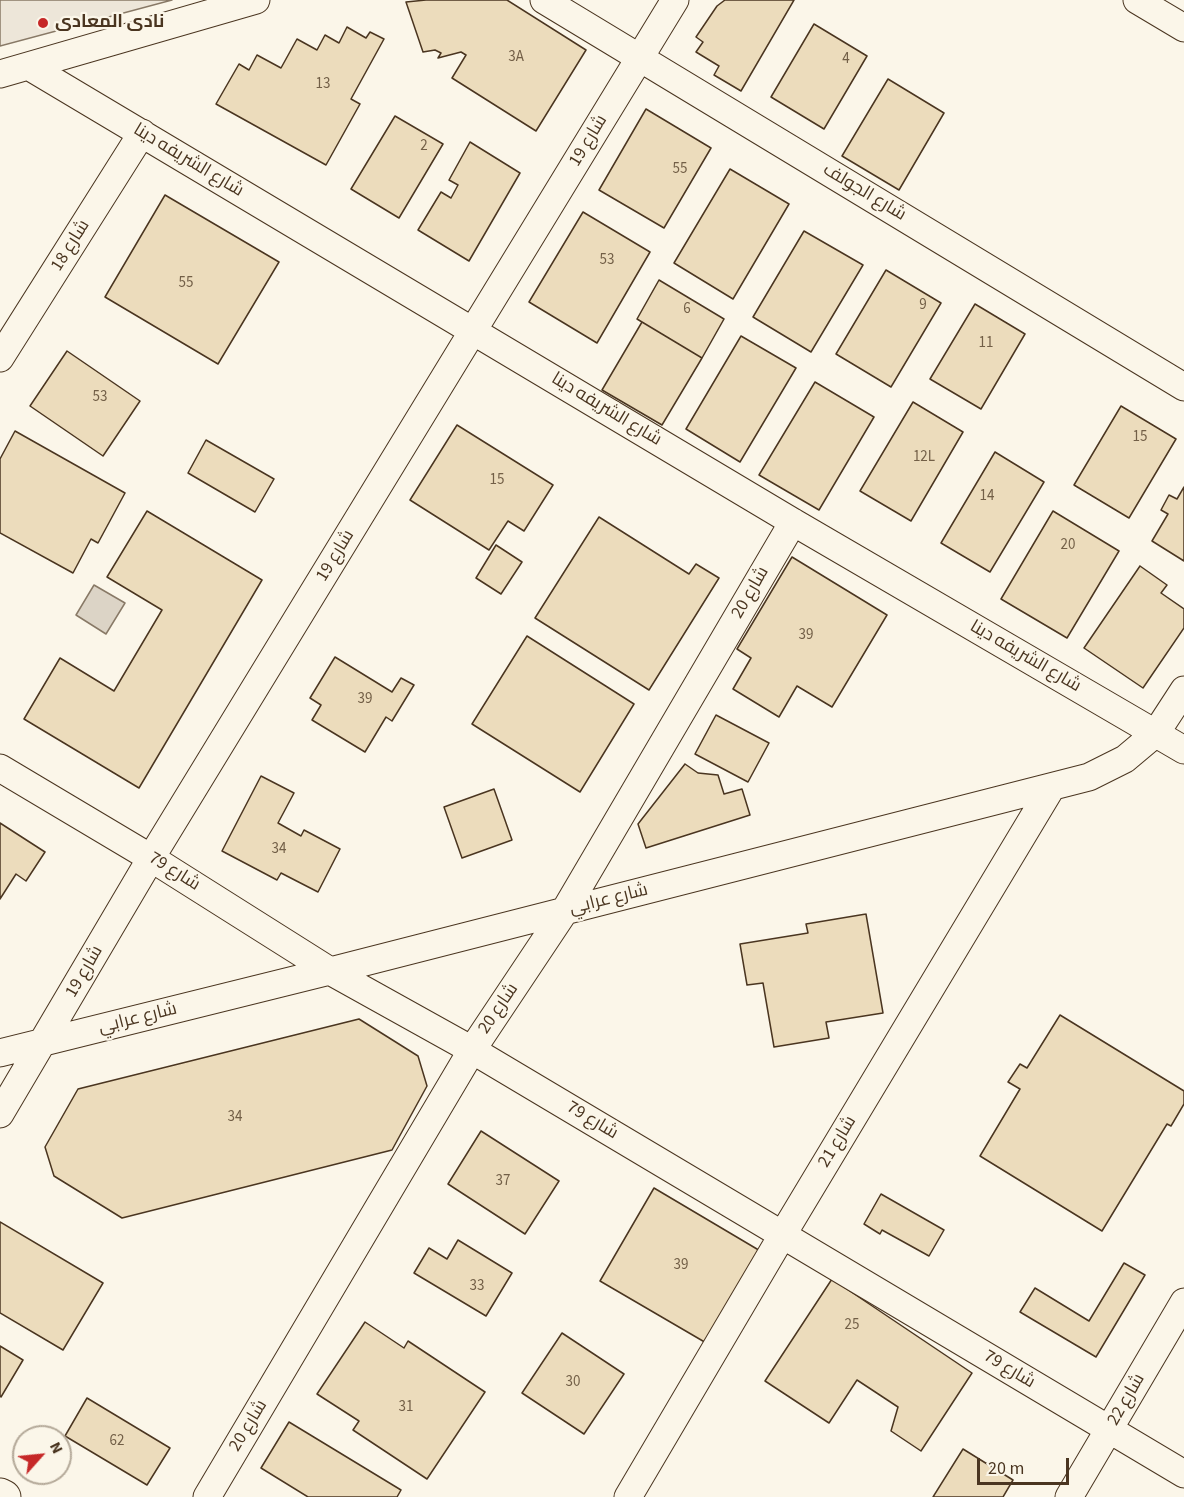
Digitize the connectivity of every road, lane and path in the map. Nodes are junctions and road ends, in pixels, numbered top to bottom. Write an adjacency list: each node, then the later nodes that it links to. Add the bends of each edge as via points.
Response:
1 (255, 0): 7 (street)
2 (544, 0): 6 (street, شارع الجولف)
3 (675, 0): 6 (street, شارع 19)
4 (1137, 0): 5 (street)
5 (1184, 28)
6 (640, 58): 10 (street, شارع 19); 12 (street, شارع الجولف)
7 (30, 67): 8 (street); 9 (street, شارع الشريفه دينا)
8 (0, 74)
9 (142, 133): 10 (street, شارع الشريفه دينا); 11 (street, شارع 18)
10 (473, 331): 13 (street, شارع الشريفه دينا); 19 (street, شارع 19)
11 (0, 358)
12 (1184, 387)
13 (793, 522): 15 (street, شارع الشريفه دينا); 20 (street, شارع 20)
14 (1184, 690): 15 (street, شارع عرابي)
15 (1156, 732): 16 (street, شارع الشريفه دينا); 18 (street, شارع عرابي, via 1125,759 1089,777)
16 (1184, 750)
17 (0, 768): 19 (street, شارع 79)
18 (1051, 788): 20 (street, شارع عرابي); 26 (street, شارع 21)
19 (151, 858): 21 (street, شارع 79); 22 (street, شارع 19)
20 (564, 912): 21 (street, شارع عرابي); 23 (street, شارع 20)
21 (330, 971): 22 (street, شارع عرابي); 23 (street, شارع 79)
22 (43, 1043): 24 (street, شارع عرابي); 25 (street, شارع 19)
23 (472, 1050): 26 (street, شارع 79); 32 (street, شارع 20)
24 (0, 1053)
25 (0, 1114)
26 (783, 1234): 28 (street, شارع 79); 33 (street, شارع 21)
27 (1184, 1302): 28 (street, شارع 22)
28 (1109, 1429): 29 (street, شارع 79); 34 (street, شارع 22)
29 (1184, 1474)
30 (0, 1495): 31 (street)
31 (4, 1497)
32 (207, 1497)
33 (628, 1497)
34 (1070, 1497)

